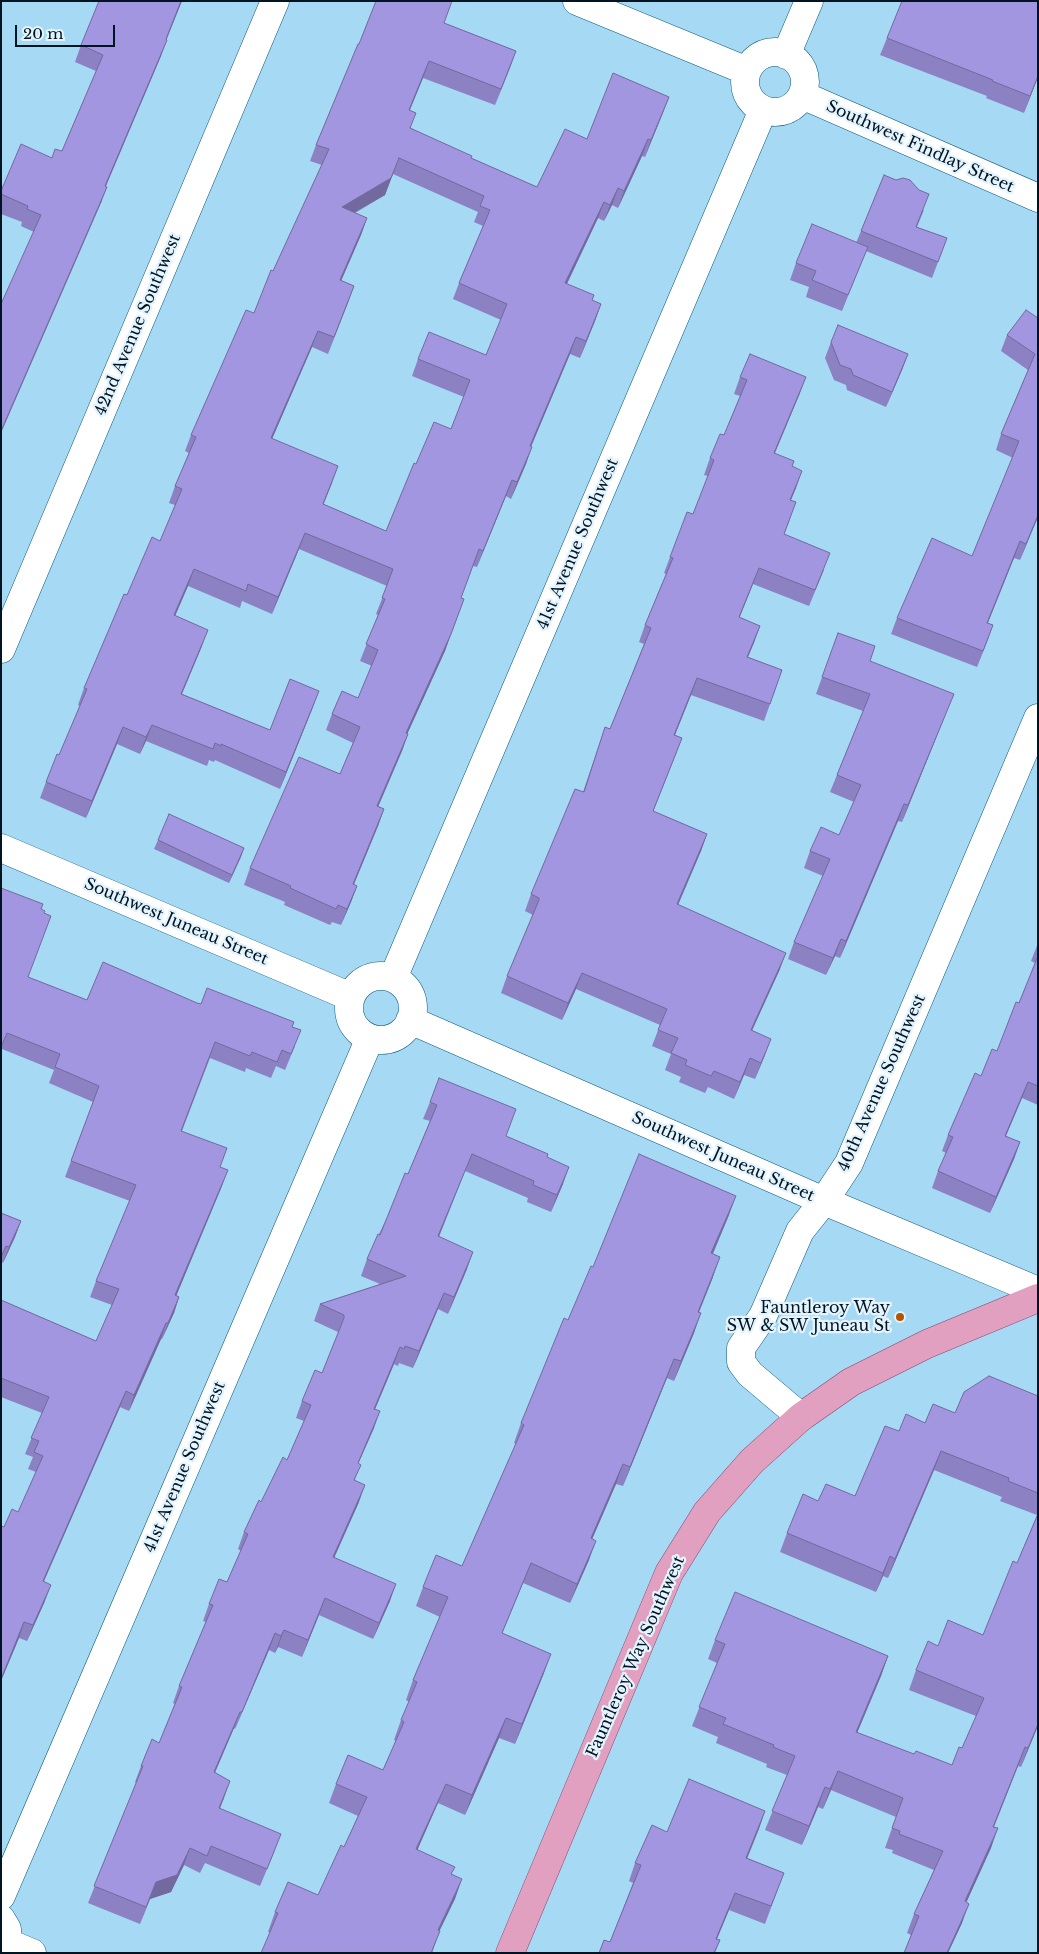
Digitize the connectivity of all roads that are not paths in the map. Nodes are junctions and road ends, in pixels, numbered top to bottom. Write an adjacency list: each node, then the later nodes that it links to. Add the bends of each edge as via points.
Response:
1 (275, 1): 9 (street, 42nd Avenue Southwest)
2 (577, 1): 5 (street)
3 (809, 1): 4 (street)
4 (786, 55): 5 (street, via 772,52 762,55); 6 (street, via 799,64 803,73)
5 (747, 71): 7 (street, via 745,88 748,97)
6 (802, 95): 7 (street, via 791,108 782,112); 8 (street, Southwest Findlay Street)
7 (763, 110): 12 (street, 41st Avenue Southwest)
8 (1038, 198)
9 (1, 648)
10 (1038, 718): 16 (street, 40th Avenue Southwest, via 850,1163)
11 (1, 848): 13 (street, Southwest Juneau Street)
12 (393, 978): 13 (street, via 377,976 367,979); 14 (street, via 407,988 412,998)
13 (352, 997): 15 (street, via 349,1012 352,1022)
14 (410, 1020): 15 (street, via 395,1036); 16 (street, Southwest Juneau Street)
15 (370, 1038): 20 (street, 41st Avenue Southwest)
16 (824, 1201): 17 (street, Southwest Juneau Street); 19 (street, 40th Avenue Southwest, via 800,1232 763,1316 741,1348 741,1362 750,1374)
17 (1038, 1291)
18 (1038, 1298): 19 (main road, Fauntleroy Way Southwest, via 927,1344 851,1382)
19 (801, 1417): 23 (main road, Fauntleroy Way Southwest, via 752,1460 713,1504 676,1561)
20 (1, 1896)
21 (3, 1937): 22 (street)
22 (32, 1953)
23 (510, 1953)

